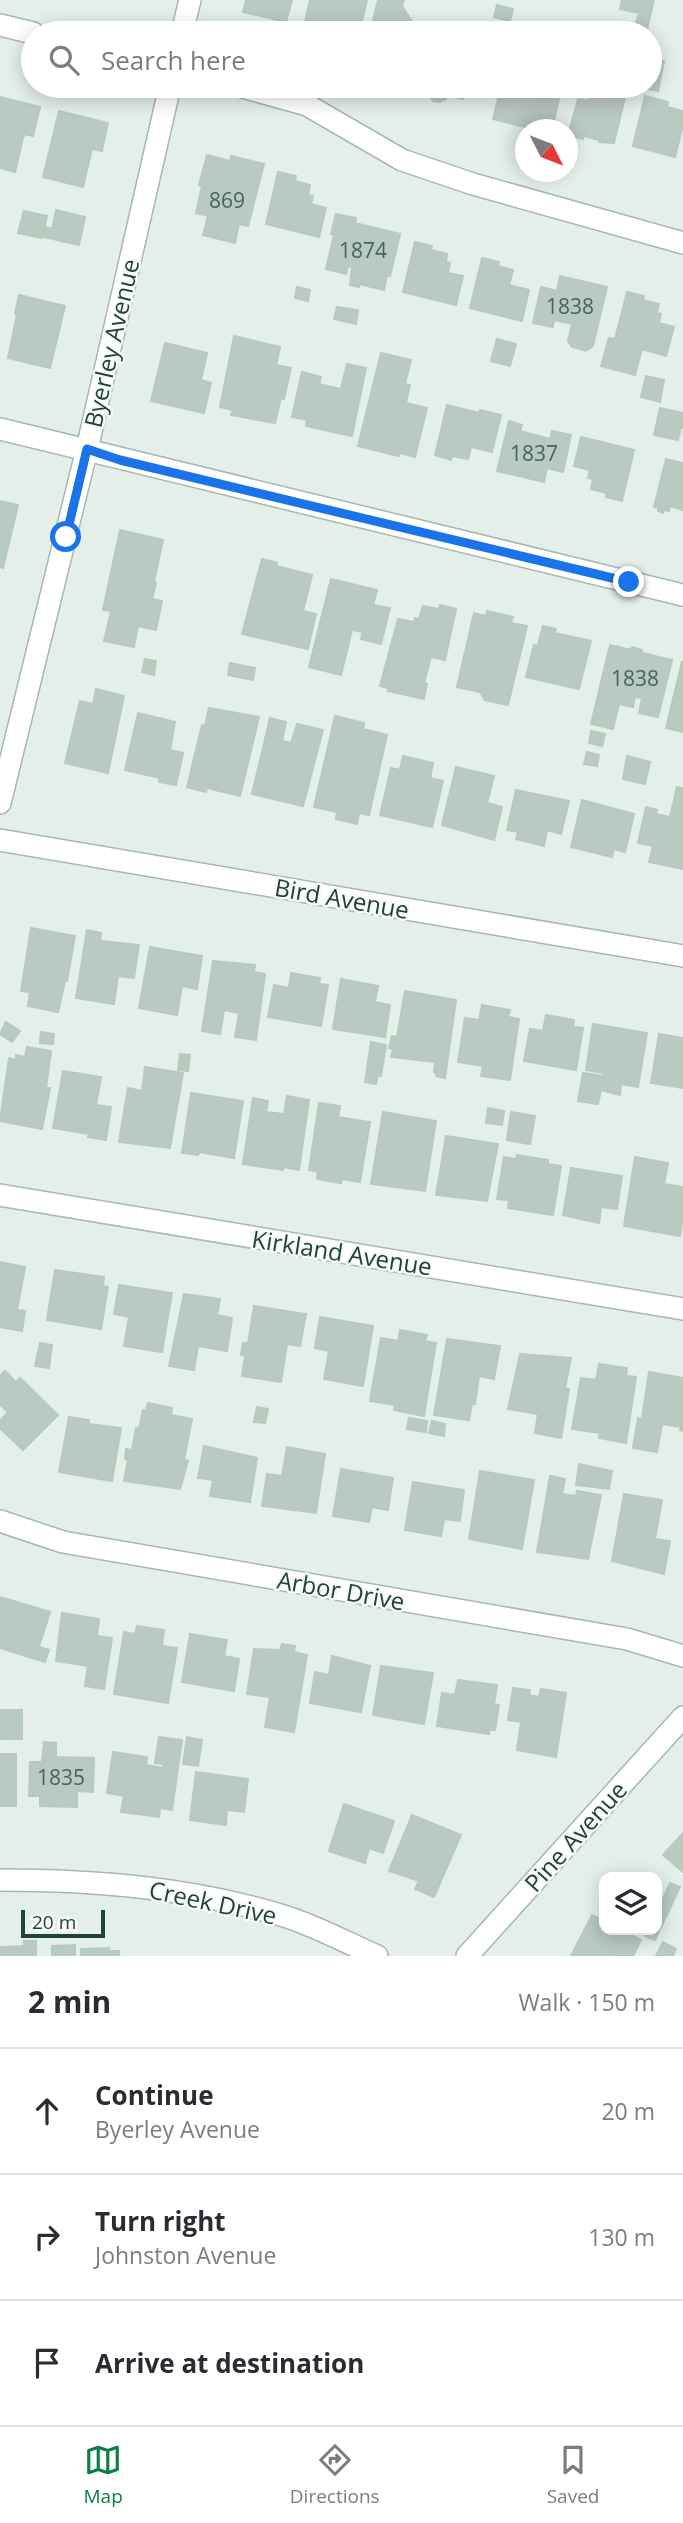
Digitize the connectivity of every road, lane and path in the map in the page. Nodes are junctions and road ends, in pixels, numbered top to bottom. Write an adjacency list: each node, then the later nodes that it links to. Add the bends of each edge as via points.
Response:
1 (190, 0): 2 (street)
2 (185, 21)
3 (0, 25): 4 (street)
4 (21, 30)
5 (167, 98): 9 (street, Byerley Avenue)
6 (282, 98): 7 (street, via 307,105 402,160)
7 (683, 243)
8 (0, 429): 9 (street)
9 (87, 449): 10 (street); 11 (street, Byerley Avenue)
10 (683, 594)
11 (0, 803)
12 (0, 840): 13 (street, Bird Avenue)
13 (683, 956)
14 (0, 1195): 15 (street, Kirkland Avenue)
15 (683, 1309)
16 (0, 1521): 17 (street, Arbor Drive, via 63,1542 626,1639)
17 (683, 1656)
18 (683, 1717): 21 (street, Pine Avenue)
19 (0, 1880): 20 (street, Creek Drive, via 176,1890 285,1917)
20 (377, 1956)
21 (467, 1956)

